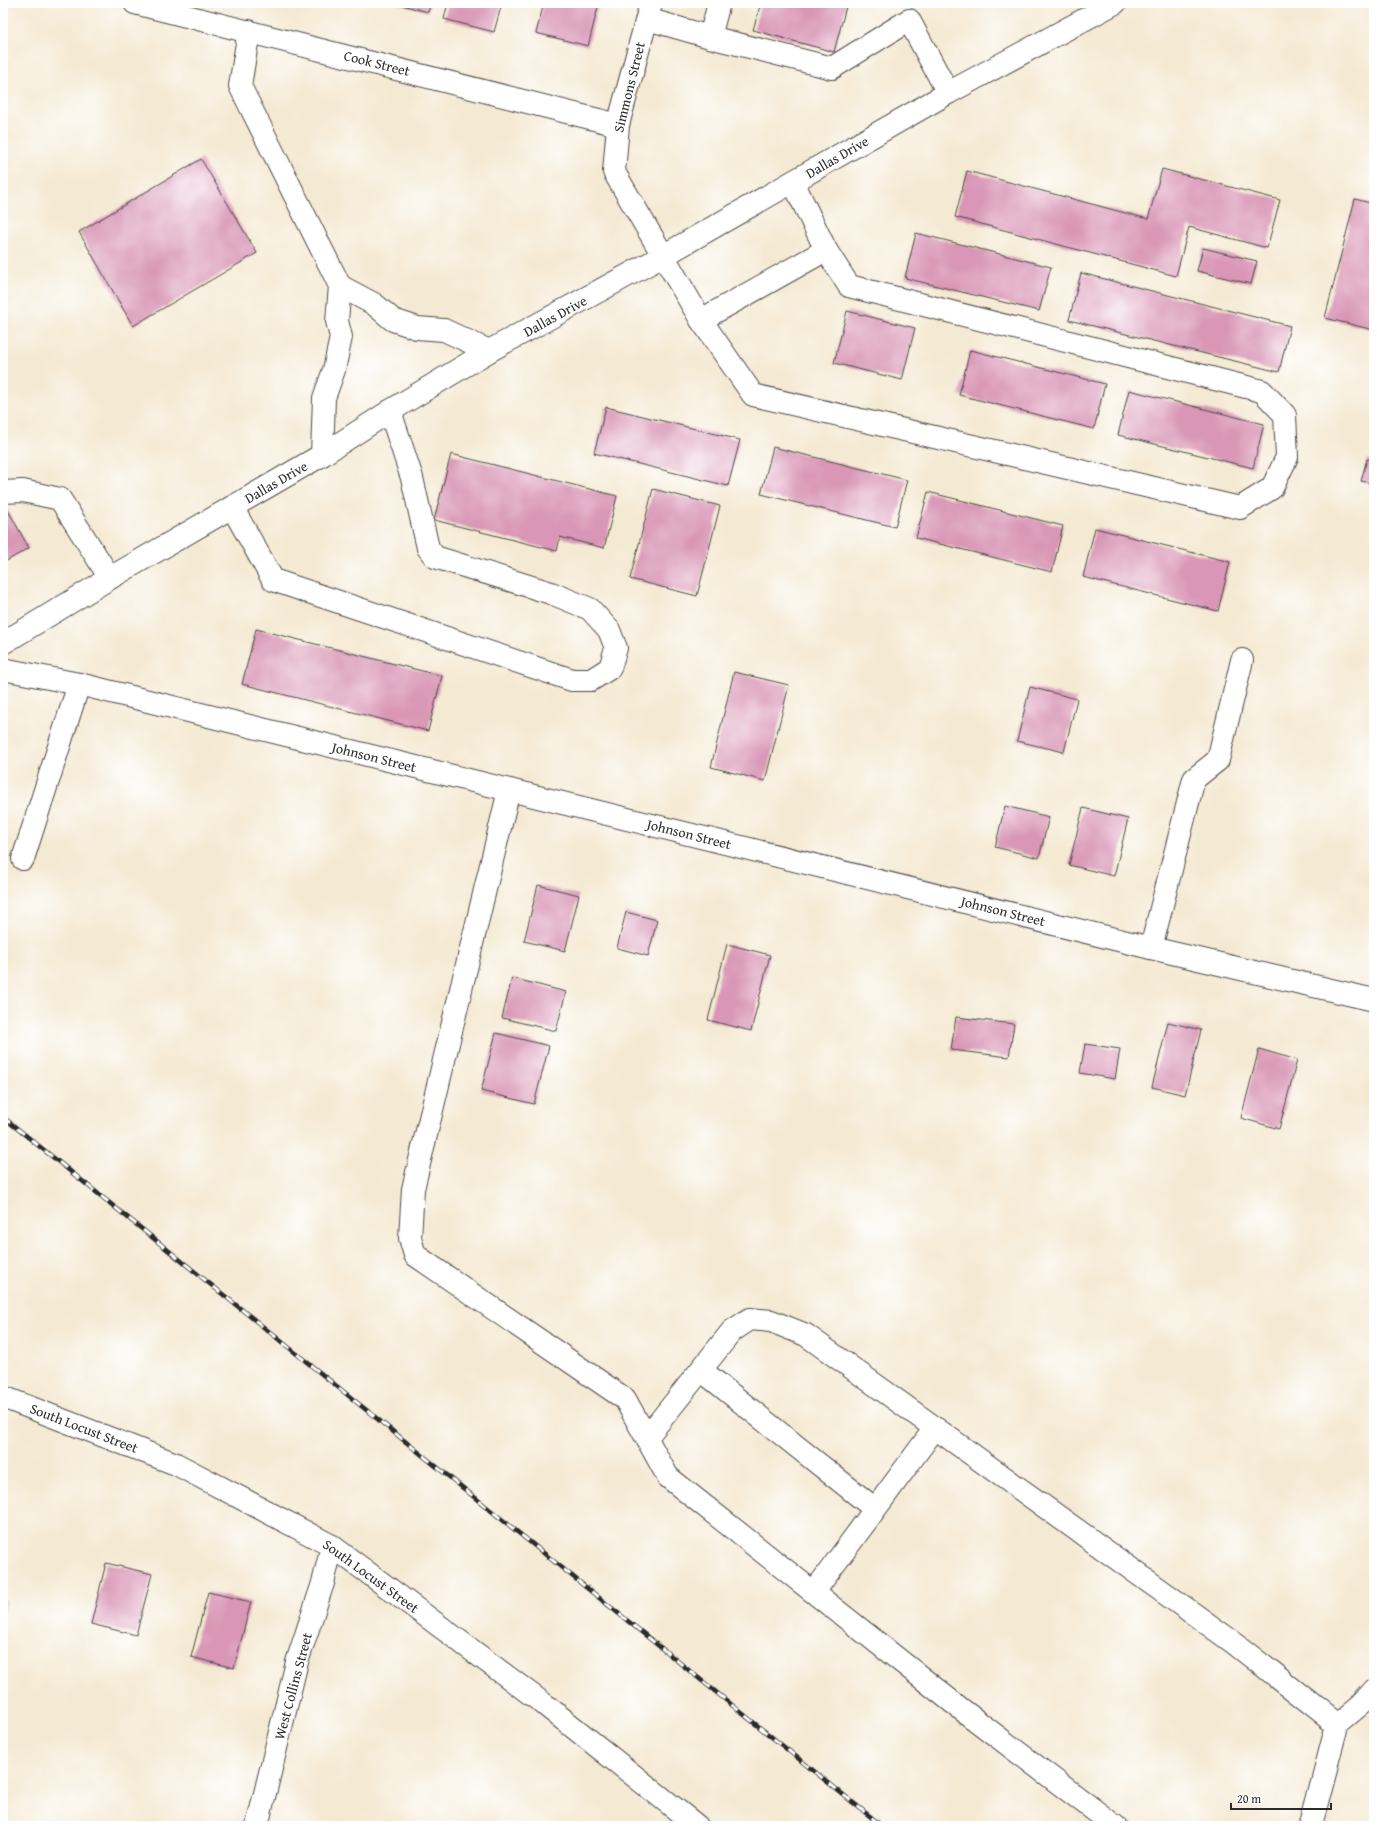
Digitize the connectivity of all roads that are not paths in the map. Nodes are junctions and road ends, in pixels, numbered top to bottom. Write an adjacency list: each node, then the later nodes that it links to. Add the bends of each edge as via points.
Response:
1 (135, 3): 5 (street, Cook Street)
2 (719, 3): 6 (street)
3 (1115, 3): 7 (street, Dallas Drive)
4 (649, 11): 6 (street); 8 (street, Simmons Street)
5 (249, 31): 8 (street, Cook Street); 12 (street, via 240,86)
6 (710, 37): 7 (street, via 832,68 909,20)
7 (948, 93): 9 (street, Dallas Drive)
8 (618, 125): 11 (street, Simmons Street, via 614,172)
9 (792, 182): 10 (street, Simmons Street); 11 (street, Dallas Drive)
10 (826, 250): 13 (street); 13 (street, Simmons Street, via 849,286 1262,391 1285,415 1287,457 1272,488 1240,508 753,395)
11 (663, 256): 13 (street, Simmons Street); 14 (street, Dallas Drive)
12 (340, 286): 14 (street, via 374,304 393,320 417,328 444,330); 16 (street, via 337,321 341,337 334,370 324,398)
13 (701, 320)
14 (490, 351): 15 (street, Dallas Drive)
15 (390, 411): 16 (street, Dallas Drive); 18 (street, via 412,478 428,548 435,557 551,593 590,609 609,630 616,648 610,668 591,680 572,680 273,580)
16 (322, 456): 18 (street, Dallas Drive)
17 (3, 492): 19 (street, via 23,491 60,499)
18 (232, 507): 19 (street, Dallas Drive)
19 (110, 578): 20 (street, Dallas Drive)
20 (3, 643)
21 (1242, 660): 26 (street, via 1218,760 1194,779)
22 (3, 669): 23 (street, Johnson Street)
23 (79, 684): 24 (street, Johnson Street); 25 (street)
24 (509, 790): 26 (street, Johnson Street); 31 (street, via 413,1189 410,1238 416,1255 624,1399)
25 (23, 859)
26 (1151, 948): 27 (street, Johnson Street)
27 (1374, 1000)
28 (701, 1370): 30 (street, via 732,1331 750,1319 771,1321 806,1335); 31 (street); 32 (street)
29 (3, 1397): 33 (street, South Locust Street, via 176,1464)
30 (935, 1428): 32 (street); 36 (street, via 1234,1643)
31 (647, 1437): 34 (street, via 668,1477)
32 (875, 1509): 34 (street)
33 (332, 1546): 37 (street, West Collins Street, via 323,1583 297,1662); 38 (street, South Locust Street, via 544,1704)
34 (814, 1592): 39 (street, via 961,1709)
35 (1374, 1689): 36 (street)
36 (1337, 1724): 40 (street)
37 (256, 1826)
38 (697, 1826)
39 (1115, 1826)
40 (1310, 1826)

